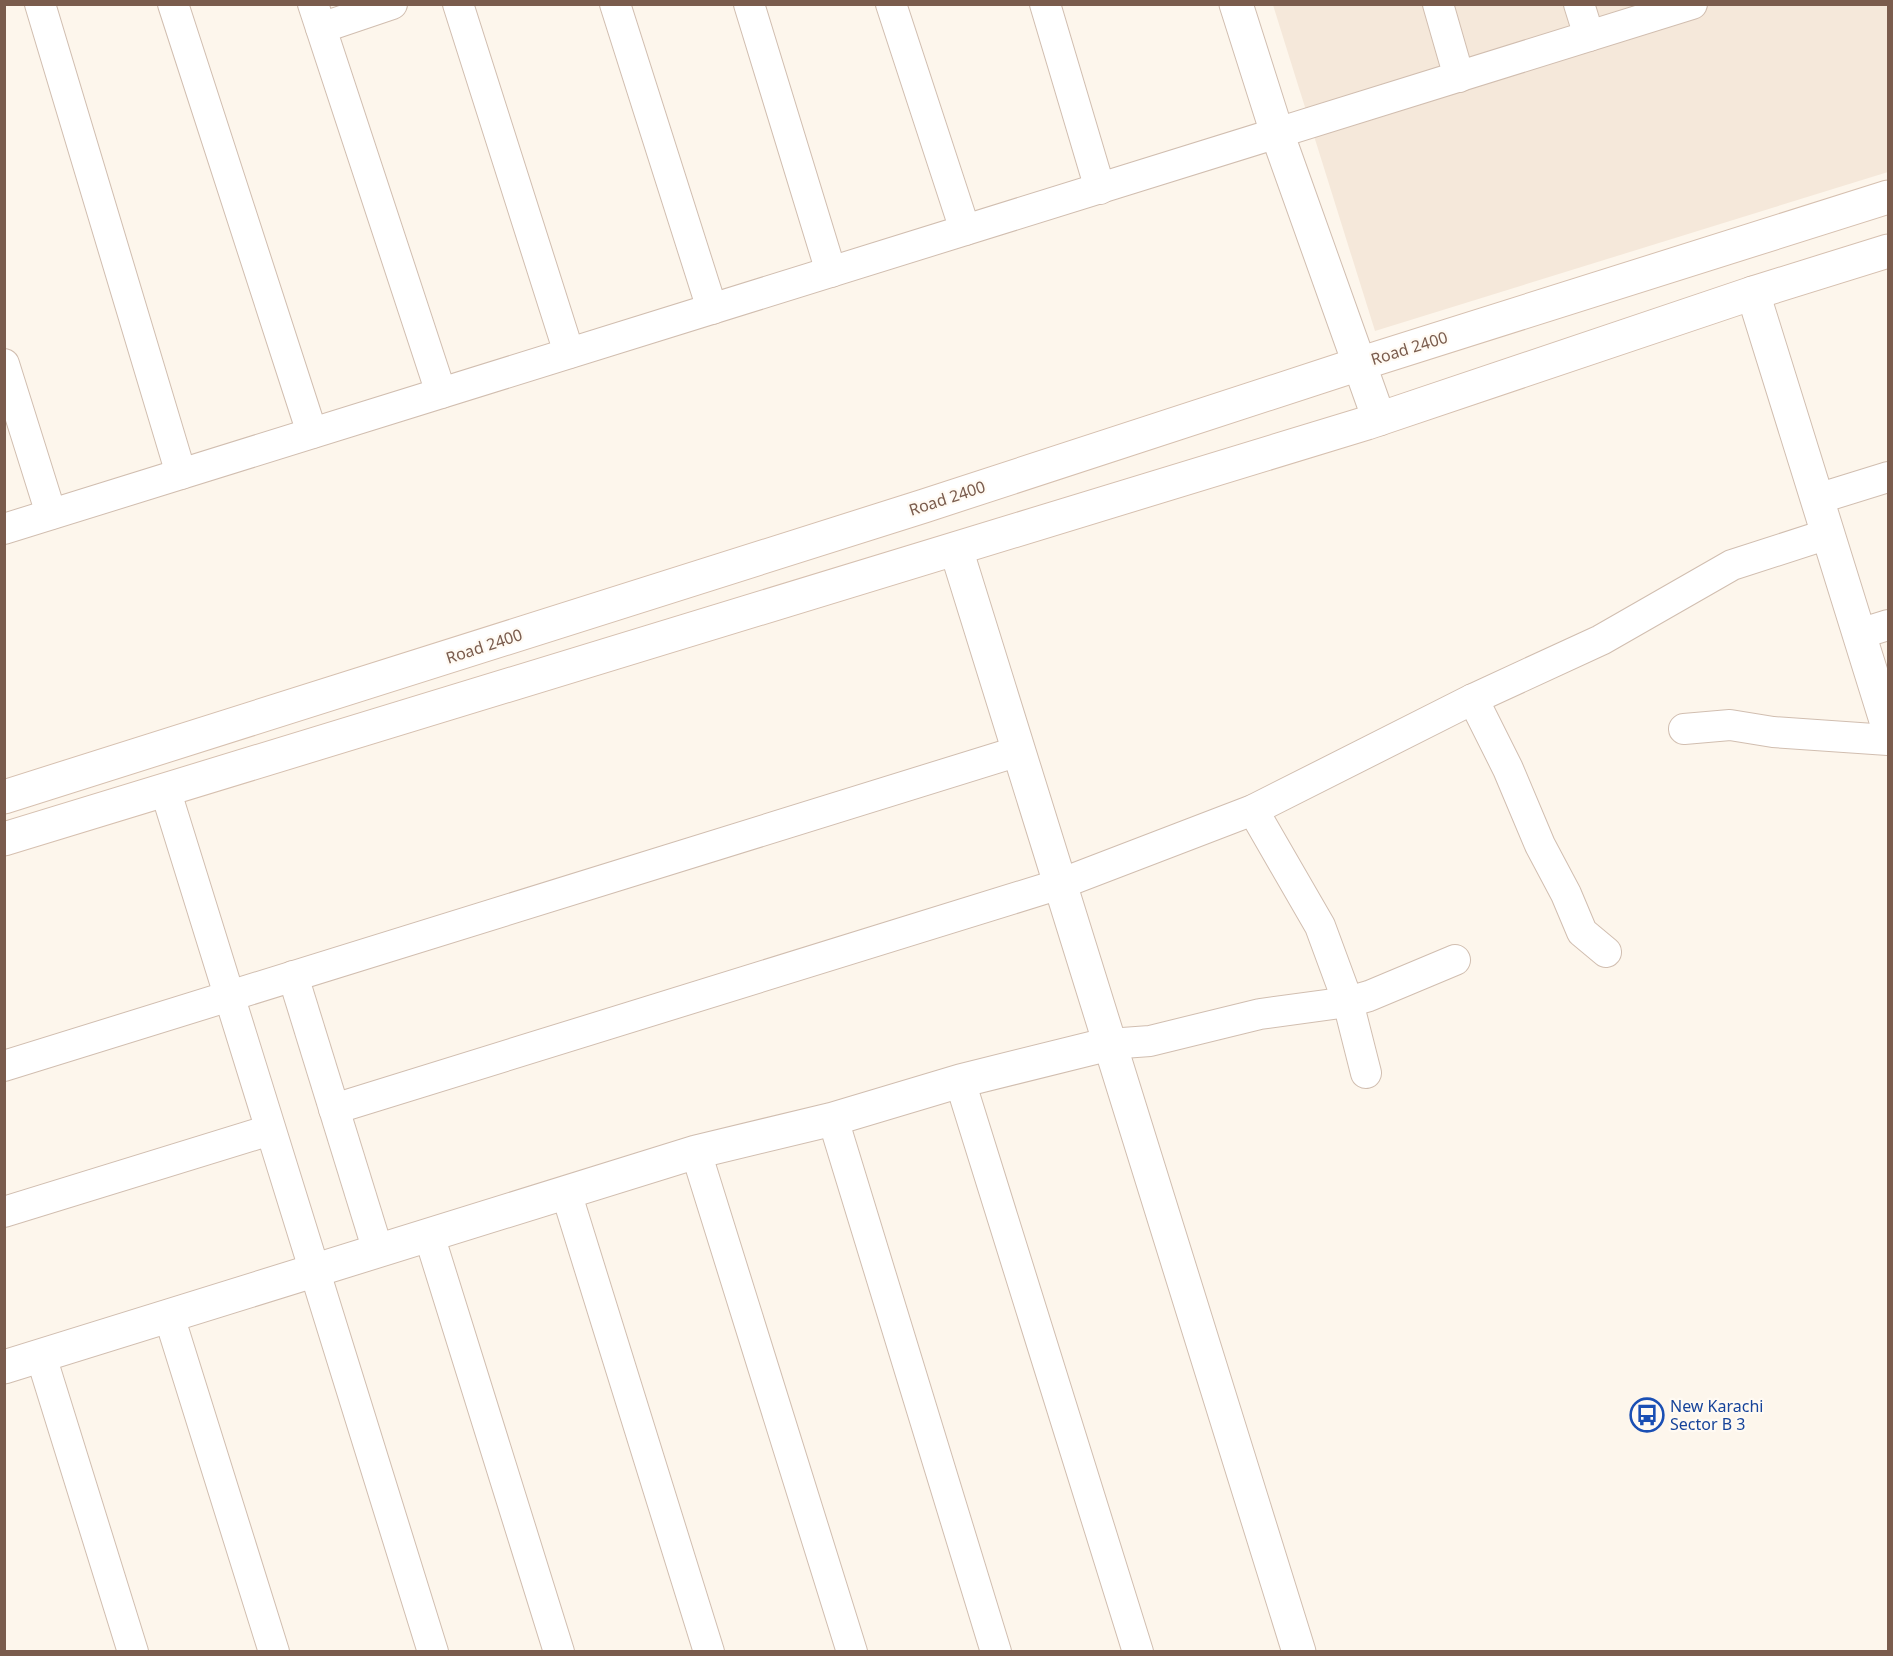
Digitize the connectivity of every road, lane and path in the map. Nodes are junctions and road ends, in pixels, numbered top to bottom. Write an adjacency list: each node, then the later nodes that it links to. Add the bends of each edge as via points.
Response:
1 (40, 4): 30 (street)
2 (173, 4): 29 (street)
3 (392, 4): 13 (street)
4 (458, 4): 24 (street)
5 (615, 4): 23 (street)
6 (749, 4): 21 (street)
7 (891, 4): 19 (street)
8 (1045, 4): 17 (street)
9 (1236, 4): 16 (main road)
10 (1438, 4): 15 (street)
11 (1579, 4): 14 (street)
12 (1692, 4): 14 (street)
13 (317, 16): 27 (street)
14 (1589, 36): 15 (street)
15 (1459, 77): 16 (street)
16 (1277, 134): 17 (street); 26 (main road)
17 (1100, 189): 19 (street)
18 (1888, 197): 26 (main road, Road 2400)
19 (964, 230): 21 (street)
20 (1888, 251): 22 (main road)
21 (831, 272): 23 (street)
22 (1753, 293): 28 (main road); 32 (main road)
23 (712, 309): 24 (street)
24 (569, 353): 27 (street)
25 (4, 364): 33 (street)
26 (1359, 364): 28 (main road); 44 (main road, Road 2400)
27 (441, 393): 29 (street)
28 (1379, 419): 36 (main road)
29 (312, 433): 30 (street)
30 (181, 474): 33 (street)
31 (1888, 477): 32 (street)
32 (1817, 499): 35 (main road)
33 (51, 514): 34 (street)
34 (4, 529)
35 (1828, 534): 37 (main road); 38 (street, via 1732,565 1601,640)
36 (956, 549): 42 (main road); 43 (main road)
37 (1874, 630): 39 (main road)
38 (1473, 699): 45 (street); 48 (street, via 1582,932)
39 (1888, 727)
40 (1683, 729): 41 (street, via 1730,725)
41 (1888, 740)
42 (1019, 751): 47 (main road); 50 (street)
43 (165, 789): 46 (main road); 51 (street)
44 (4, 797)
45 (1253, 810): 47 (street); 52 (street, via 1320,926)
46 (4, 840)
47 (1060, 884): 53 (main road); 57 (street)
48 (1606, 952)
49 (1455, 960): 52 (street)
50 (293, 976): 51 (street); 57 (street)
51 (229, 996): 54 (street); 59 (street)
52 (1348, 1002): 53 (street, via 1260,1014 1150,1041); 55 (street)
53 (1109, 1044): 56 (main road); 77 (main road)
54 (4, 1066)
55 (1366, 1073)
56 (960, 1081): 58 (main road); 76 (street)
57 (334, 1109): 64 (street)
58 (833, 1119): 60 (main road); 75 (street)
59 (270, 1130): 62 (street); 65 (street)
60 (696, 1152): 61 (main road); 74 (street)
61 (566, 1192): 63 (main road); 73 (street)
62 (4, 1212)
63 (429, 1235): 64 (main road); 72 (street)
64 (378, 1251): 65 (main road)
65 (314, 1270): 66 (main road); 71 (street)
66 (169, 1316): 67 (main road); 70 (street)
67 (41, 1356): 68 (main road); 69 (street)
68 (4, 1367)
69 (133, 1652)
70 (274, 1652)
71 (433, 1652)
72 (559, 1652)
73 (709, 1652)
74 (852, 1652)
75 (996, 1652)
76 (1138, 1652)
77 (1299, 1652)

